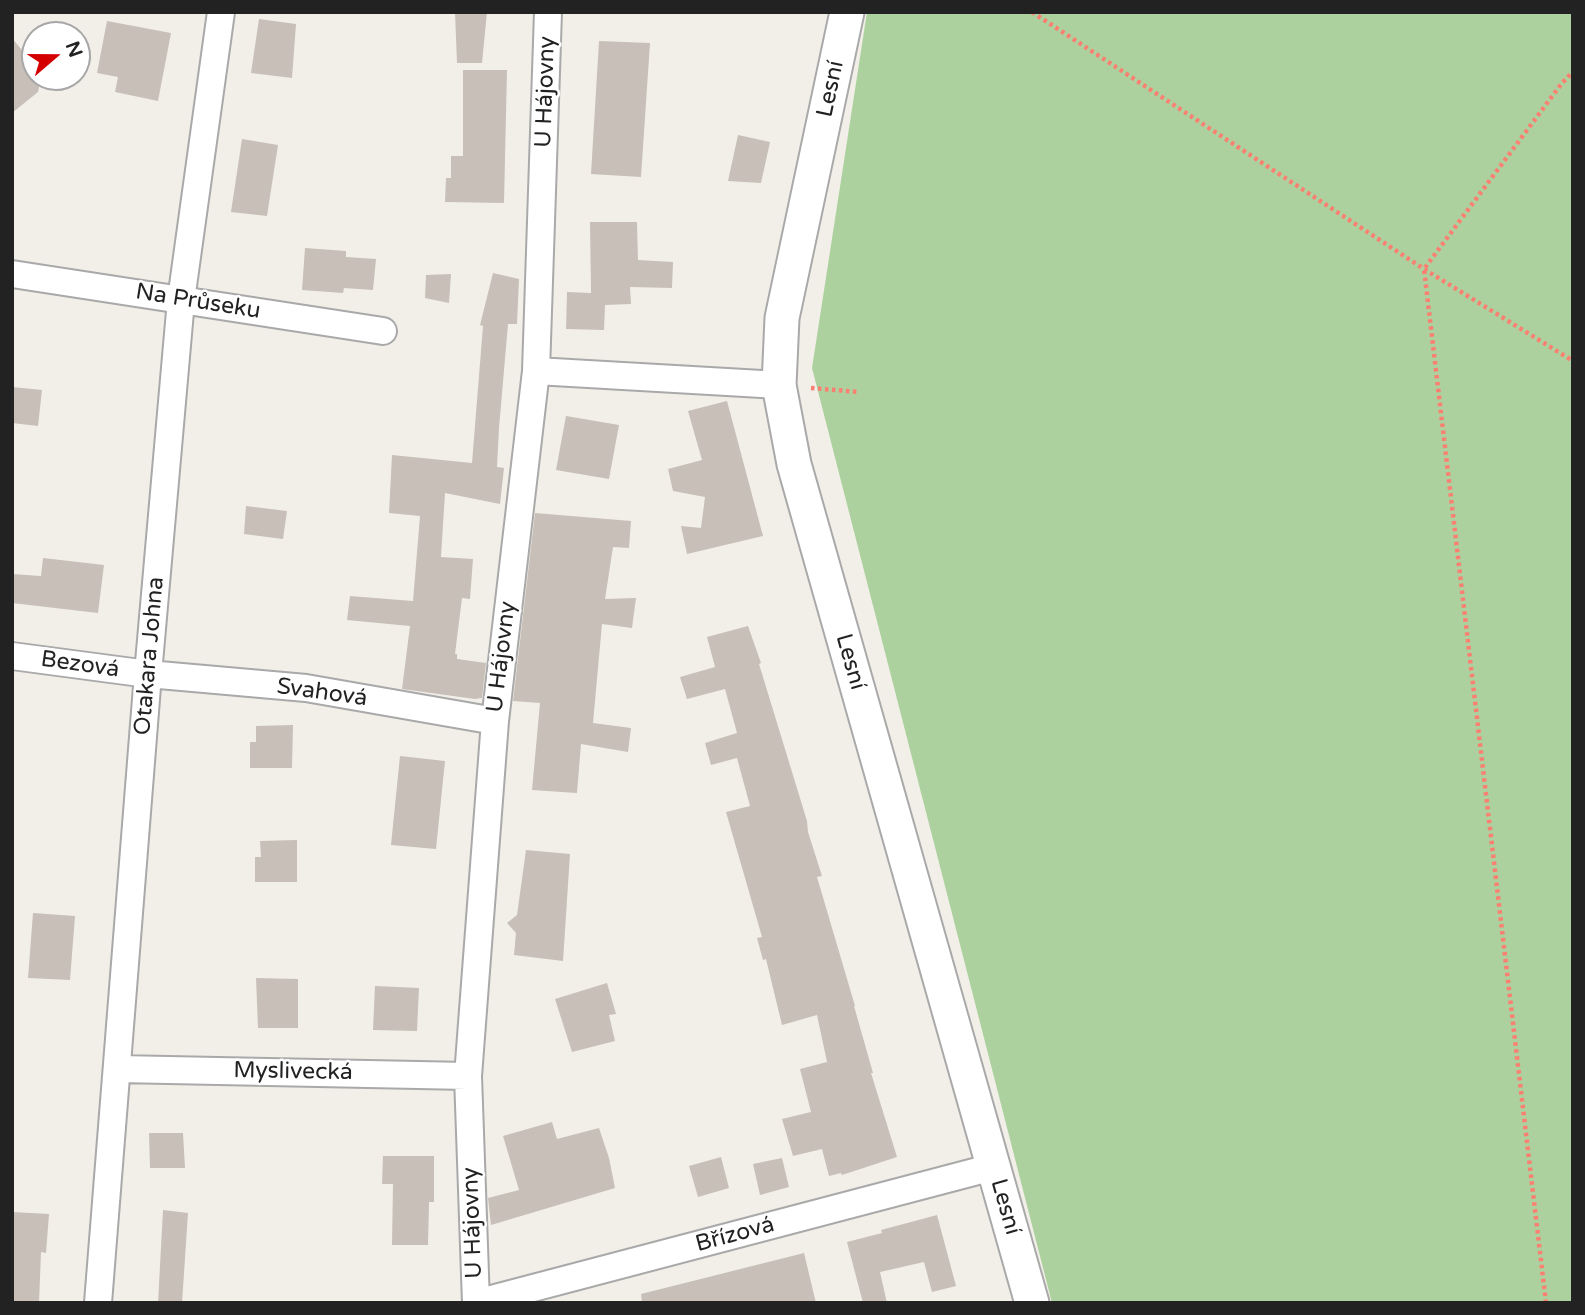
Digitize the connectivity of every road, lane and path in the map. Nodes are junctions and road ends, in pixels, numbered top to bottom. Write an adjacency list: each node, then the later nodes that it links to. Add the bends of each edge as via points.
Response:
1 (221, 12): 8 (street, Otakara Johna)
2 (548, 12): 11 (street, U Hájovny)
3 (847, 12): 12 (street, Lesní, via 782,318)
4 (1032, 12): 6 (path)
5 (1573, 72): 6 (path)
6 (1424, 269): 10 (path); 23 (path)
7 (12, 274): 8 (street, Na Průseku)
8 (181, 300): 9 (street, Na Průseku); 15 (street, Otakara Johna)
9 (383, 331)
10 (1573, 361)
11 (536, 371): 12 (street); 16 (street, U Hájovny)
12 (779, 385): 13 (path); 19 (street, Lesní, via 794,464)
13 (859, 392)
14 (12, 656): 15 (street, Bezová)
15 (148, 674): 16 (street, Svahová, via 306,688); 17 (street, Otakara Johna)
16 (495, 721): 18 (street, U Hájovny)
17 (118, 1069): 18 (street, Myslivecká); 20 (street, Otakara Johna)
18 (468, 1076): 21 (street, U Hájovny)
19 (993, 1167): 21 (street, Břízová); 22 (street, Lesní)
20 (98, 1303)
21 (476, 1303)
22 (1032, 1303)
23 (1546, 1303)

